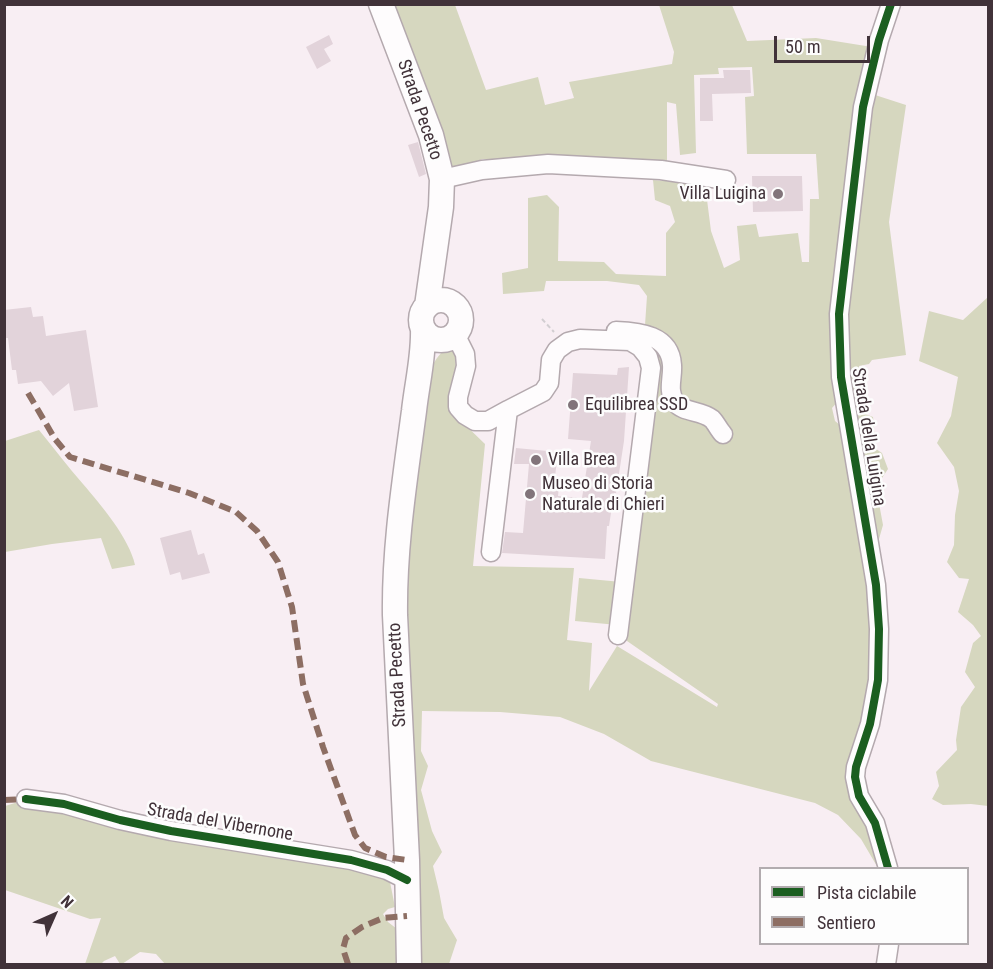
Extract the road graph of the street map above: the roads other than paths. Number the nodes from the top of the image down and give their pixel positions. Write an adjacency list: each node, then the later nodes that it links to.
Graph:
1 (381, 4): 3 (main road, Strada Pecetto)
2 (891, 4): 12 (street, Strada della Luigina)
3 (442, 179): 4 (street); 5 (main road, Strada Pecetto)
4 (726, 180)
5 (440, 322): 7 (street); 13 (main road, Strada Pecetto)
6 (592, 339): 7 (street); 8 (street); 10 (street)
7 (508, 410): 9 (street)
8 (723, 434)
9 (491, 552)
10 (618, 635)
11 (26, 799): 13 (street, Strada del Vibernone)
12 (888, 867)
13 (407, 880): 15 (main road, Strada Pecetto)
14 (889, 945): 16 (street)
15 (409, 964)
16 (886, 964)

